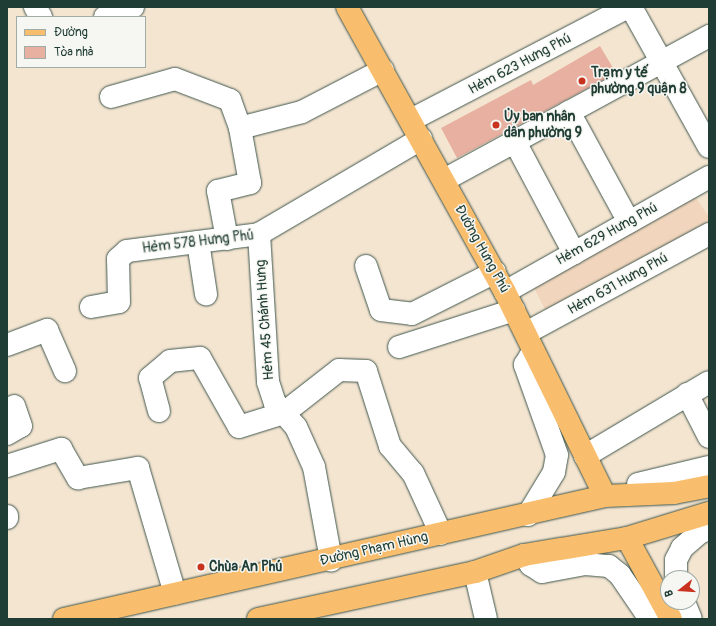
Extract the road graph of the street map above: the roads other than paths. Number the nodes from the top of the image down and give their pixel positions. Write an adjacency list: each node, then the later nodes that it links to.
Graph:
1 (35, 7): 6 (street)
2 (133, 7): 7 (street)
3 (628, 7): 14 (street, Hẻm 623 Hưng Phú)
4 (631, 7): 9 (street)
5 (351, 8): 10 (main road, Đường Hưng Phú)
6 (40, 16)
7 (108, 16)
8 (709, 36): 9 (street)
9 (662, 62): 12 (street); 16 (street)
10 (383, 70): 13 (street); 14 (main road, Đường Hưng Phú)
11 (111, 98): 13 (street)
12 (570, 112): 15 (street); 19 (street)
13 (240, 128): 22 (street)
14 (416, 129): 18 (main road, Đường Hưng Phú); 20 (street, Hẻm 578 Hưng Phú)
15 (515, 142): 18 (street); 24 (street)
16 (709, 147)
17 (709, 177): 19 (street, Hẻm 629 Hưng Phú)
18 (444, 180): 26 (main road, Đường Hưng Phú)
19 (629, 222): 24 (street, Hẻm 629 Hưng Phú)
20 (259, 234): 22 (street, Hẻm 578 Hưng Phú); 38 (street, Hẻm 45 Chánh Hưng)
21 (709, 234): 30 (street, Hẻm 631 Hưng Phú)
22 (227, 239): 23 (street, Hẻm 578 Hưng Phú)
23 (198, 242): 27 (street); 29 (street, Hẻm 578 Hưng Phú)
24 (574, 253): 28 (street, Hẻm 629 Hưng Phú)
25 (366, 266): 26 (street)
26 (494, 272): 28 (main road, Đường Hưng Phú)
27 (206, 294)
28 (510, 301): 30 (main road, Đường Hưng Phú); 32 (street, Hẻm 629 Hưng Phú)
29 (92, 307)
30 (529, 342): 41 (main road, Đường Hưng Phú); 47 (street)
31 (7, 345): 33 (street)
32 (399, 347)
33 (65, 371)
34 (709, 382): 35 (street)
35 (687, 394): 40 (street); 41 (street)
36 (14, 406): 39 (street)
37 (159, 411): 38 (street)
38 (284, 414): 49 (street); 52 (street, Hẻm 45 Chánh Hưng)
39 (7, 434)
40 (709, 437)
41 (585, 456): 46 (main road, Đường Hưng Phú)
42 (8, 460): 55 (street)
43 (709, 467): 44 (street)
44 (638, 484)
45 (709, 486): 46 (main road, Đường Phạm Hùng)
46 (605, 496): 47 (main road, Đường Phạm Hùng)
47 (528, 515): 49 (main road, Đường Phạm Hùng)
48 (703, 520): 50 (main road); 53 (street)
49 (441, 534): 52 (main road, Đường Phạm Hùng)
50 (627, 538): 51 (main road); 60 (main road)
51 (524, 555): 54 (main road); 59 (street)
52 (331, 560): 55 (main road, Đường Phạm Hùng)
53 (676, 569)
54 (475, 572): 57 (main road); 58 (street)
55 (176, 594): 56 (main road, Đường Phạm Hùng)
56 (64, 619)
57 (258, 619)
58 (486, 619)
59 (650, 619)
60 (671, 619)

